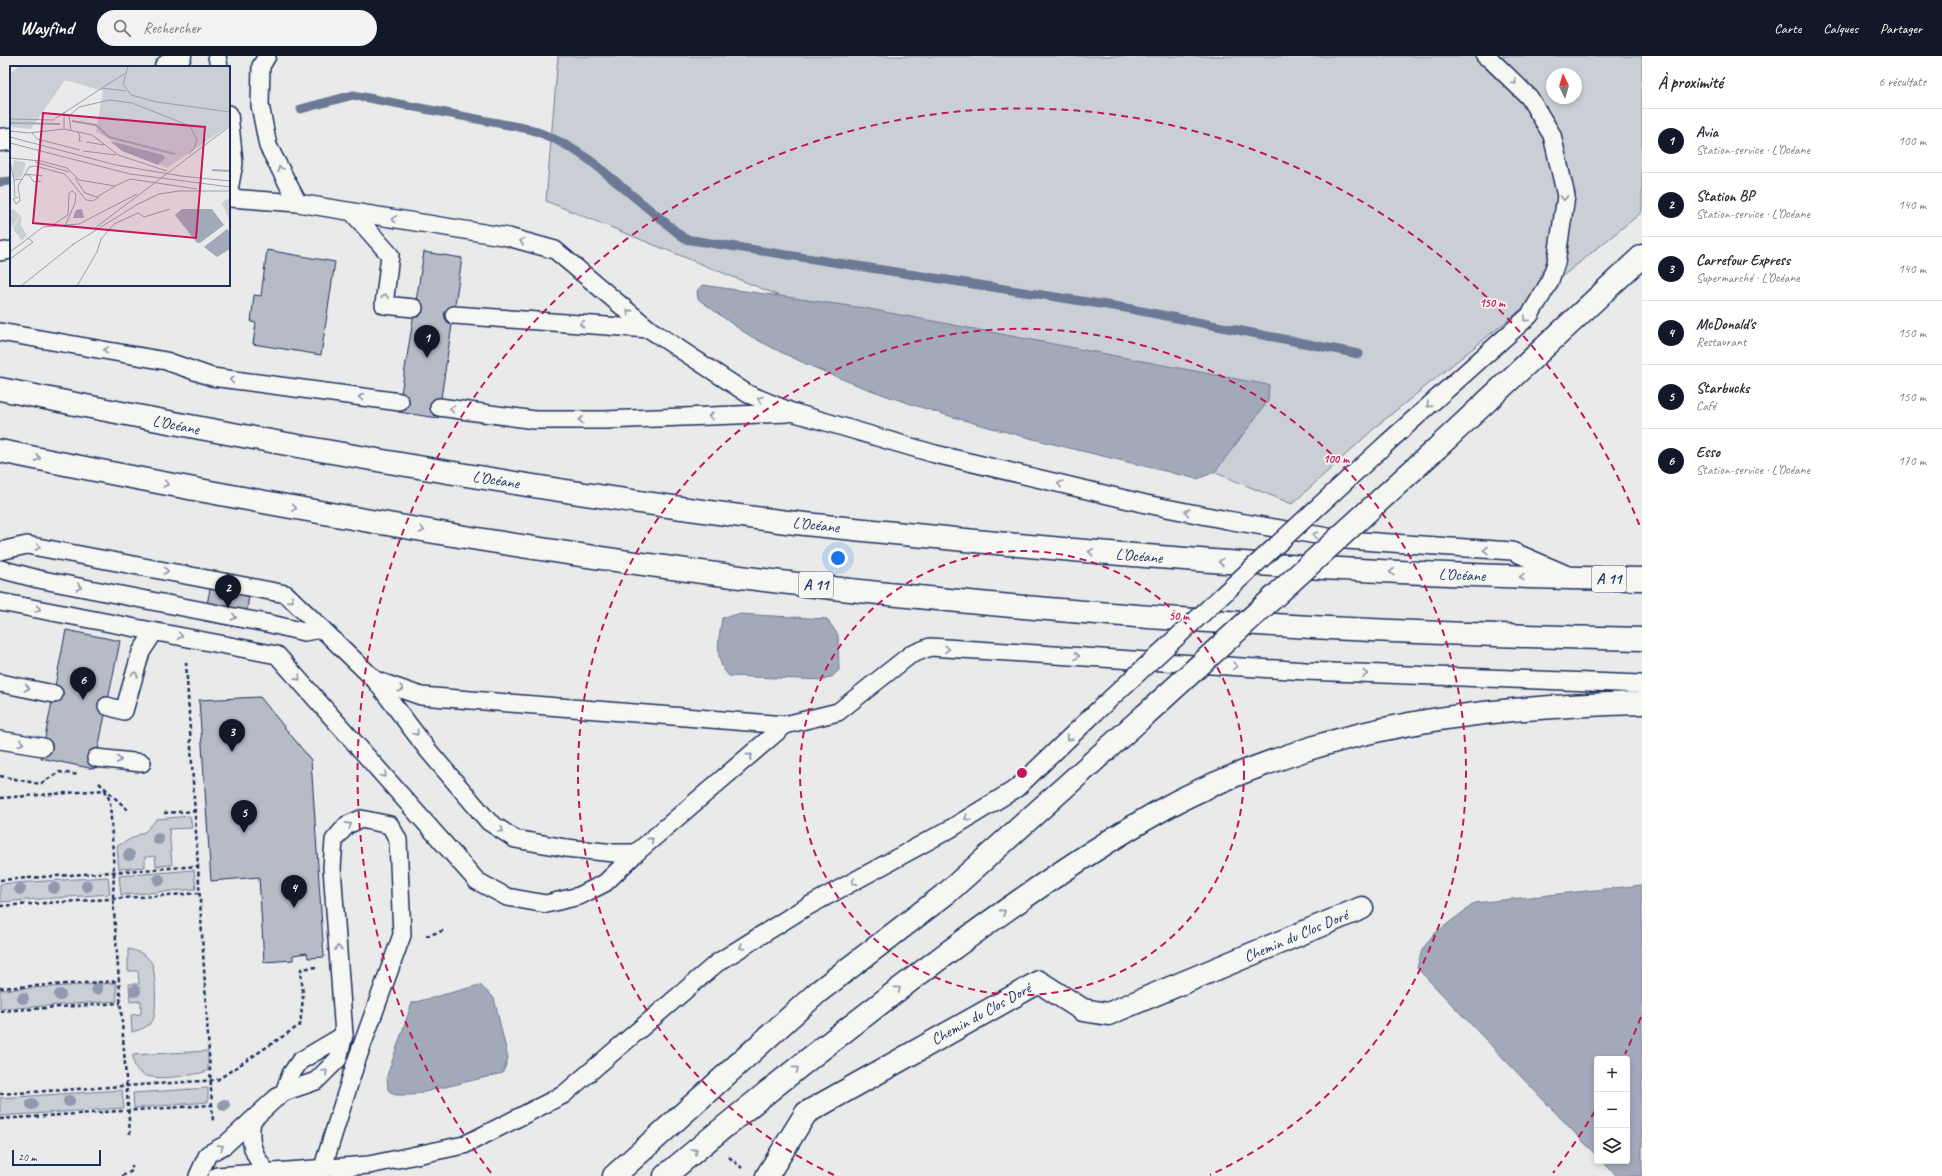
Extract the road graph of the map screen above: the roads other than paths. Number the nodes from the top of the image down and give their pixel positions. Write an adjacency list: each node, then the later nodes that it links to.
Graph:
1 (180, 56): 5 (main road)
2 (217, 56): 6 (lane)
3 (267, 56): 12 (lane, one-way to 3)
4 (1485, 56): 50 (lane, one-way to 50, bridge)
5 (167, 66)
6 (219, 66)
7 (230, 124): 10 (lane)
8 (10, 139): 9 (main road)
9 (0, 140)
10 (230, 185)
11 (230, 198): 12 (lane)
12 (298, 203): 13 (lane)
13 (352, 212): 17 (lane, one-way to 13); 19 (lane, one-way to 13)
14 (10, 250): 15 (lane)
15 (0, 252)
16 (1642, 256): 54 (main road, bridge)
17 (414, 308)
18 (454, 315): 19 (lane, one-way to 18)
19 (649, 329): 24 (lane, one-way to 19)
20 (0, 332): 22 (lane, one-way to 20)
21 (0, 390): 28 (main road, L’Océane / A 11, one-way to 21)
22 (400, 402)
23 (439, 407): 24 (lane, one-way to 23)
24 (792, 412): 28 (lane, one-way to 24)
25 (0, 451): 33 (main road, A 11, one-way to 33)
26 (0, 551): 31 (lane, one-way to 31)
27 (0, 569): 31 (lane, one-way to 31)
28 (1575, 579): 29 (main road, L’Océane / A 11)
29 (1642, 579)
30 (0, 602): 32 (lane, one-way to 32)
31 (322, 629): 34 (lane)
32 (154, 632): 39 (lane, one-way to 32); 45 (lane, one-way to 45)
33 (1642, 639)
34 (375, 680): 40 (lane, one-way to 40); 45 (lane, one-way to 45)
35 (0, 682): 37 (lane, one-way to 37)
36 (1642, 684): 40 (lane, one-way to 36)
37 (54, 694)
38 (1642, 703): 55 (main road, one-way to 38)
39 (107, 706)
40 (785, 726): 45 (lane, one-way to 40)
41 (0, 740): 42 (lane, one-way to 42)
42 (43, 747)
43 (96, 758): 44 (lane, one-way to 44)
44 (142, 763)
45 (636, 853)
46 (1362, 908): 56 (main road, Chemin du Clos Doré)
47 (344, 1035): 48 (lane); 48 (lane, one-way to 47); 50 (lane, one-way to 50)
48 (284, 1092): 49 (lane)
49 (252, 1121): 51 (lane); 52 (lane, one-way to 49)
50 (322, 1170): 51 (lane)
51 (267, 1173): 53 (lane)
52 (198, 1176)
53 (217, 1176)
54 (614, 1176)
55 (665, 1176)
56 (767, 1176)

